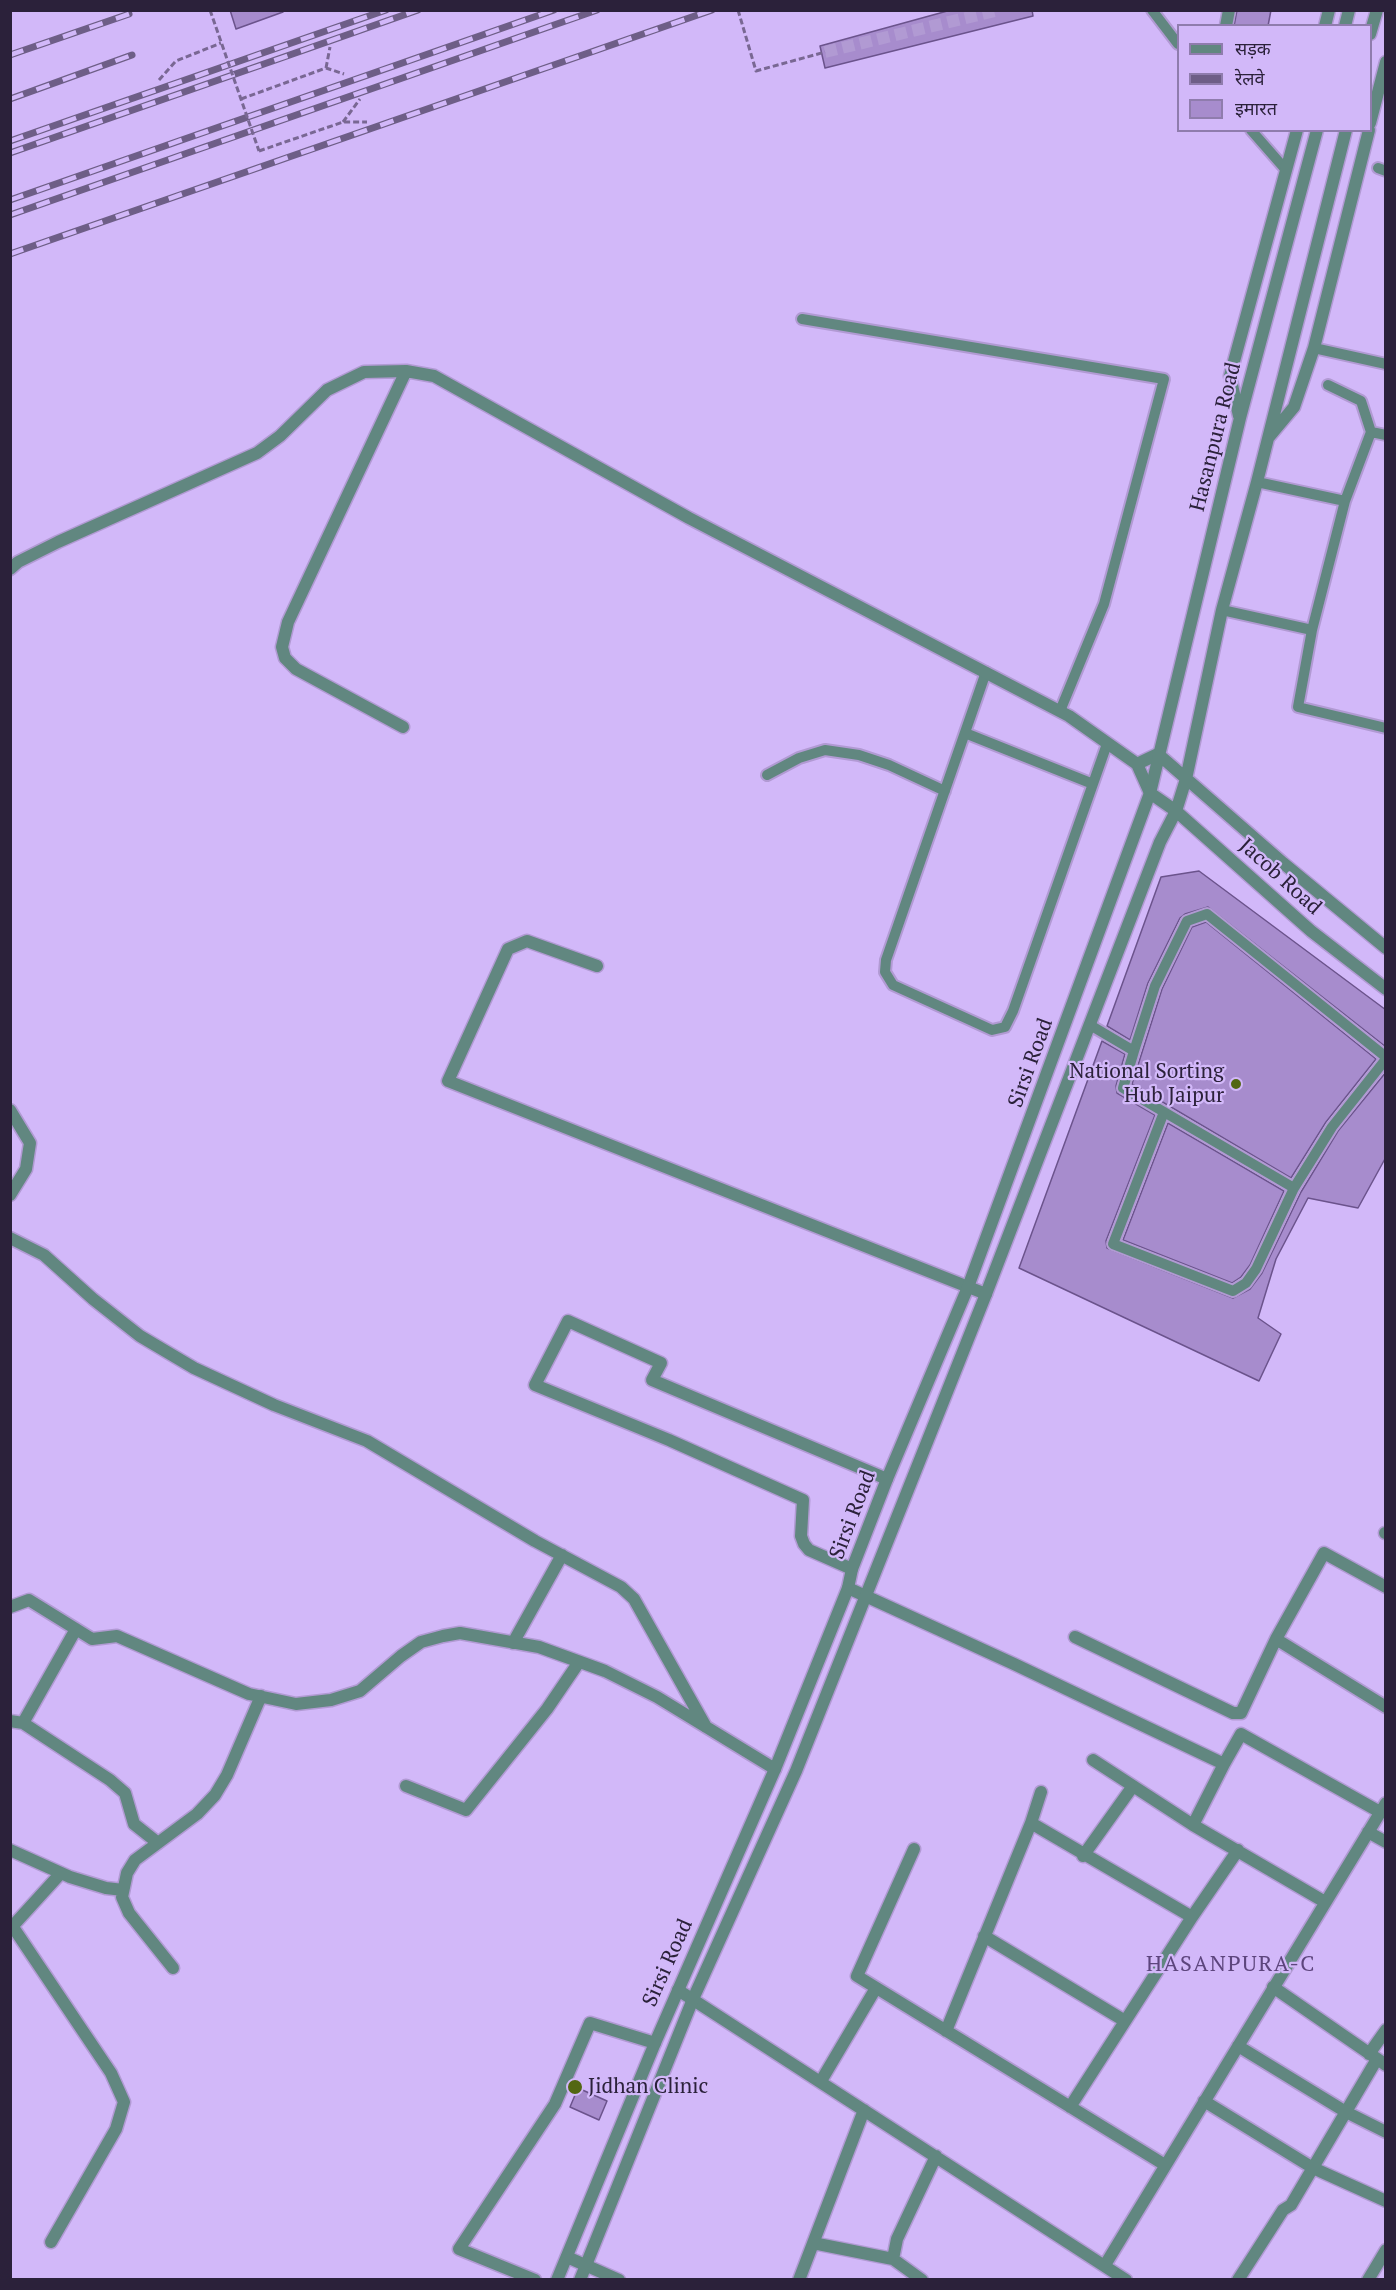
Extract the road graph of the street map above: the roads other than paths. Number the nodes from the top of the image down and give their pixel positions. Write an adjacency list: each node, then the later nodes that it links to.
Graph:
1 (1152, 10): 4 (lane)
2 (1377, 10): 3 (street)
3 (1372, 30)
4 (1177, 41)
5 (1386, 62): 6 (street)
6 (1372, 119)
7 (1253, 132): 12 (lane)
8 (1296, 132): 12 (street)
9 (1316, 132): 18 (street, Hasanpura Road)
10 (1345, 132): 21 (street, Sirsi Road)
11 (1368, 132): 14 (street)
12 (1286, 170): 18 (street)
13 (802, 319): 28 (lane)
14 (1314, 348): 15 (lane); 21 (street)
15 (1386, 364)
16 (406, 371): 24 (street); 27 (street); 29 (street)
17 (1328, 385): 19 (lane)
18 (1240, 418): 33 (street, Hasanpura Road)
19 (1371, 432): 20 (lane); 23 (lane)
20 (1386, 435)
21 (1266, 441): 22 (street, Sirsi Road)
22 (1257, 482): 23 (lane); 25 (street, Sirsi Road)
23 (1345, 501): 26 (lane)
24 (13, 564)
25 (1222, 610): 26 (lane); 36 (street, Sirsi Road)
26 (1312, 630): 30 (lane)
27 (986, 672): 28 (street); 31 (lane)
28 (1060, 711): 32 (street)
29 (404, 727)
30 (1386, 728)
31 (965, 733): 37 (lane); 38 (lane)
32 (1107, 744): 34 (street); 37 (lane)
33 (1158, 754): 34 (street); 36 (street, Jacob Road); 39 (street, Sirsi Road)
34 (1137, 764): 39 (street)
35 (766, 775): 38 (lane)
36 (1186, 779): 40 (street, Sirsi Road); 41 (street, Jacob Road)
37 (1093, 784): 38 (lane)
38 (945, 791)
39 (1150, 792): 40 (street, Jacob Road); 52 (street, Sirsi Road)
40 (1176, 810): 43 (street, Jacob Road); 44 (street, Sirsi Road)
41 (1386, 948)
42 (597, 966): 52 (street)
43 (1386, 989)
44 (1090, 1025): 45 (lane); 53 (street, Sirsi Road)
45 (1134, 1051): 46 (lane); 48 (lane)
46 (1386, 1058): 49 (lane)
47 (10, 1110): 50 (street)
48 (1164, 1112): 49 (lane); 49 (lane)
49 (1294, 1188)
50 (10, 1195)
51 (10, 1238): 55 (street)
52 (968, 1287): 53 (street); 54 (street, Sirsi Road)
53 (986, 1294): 59 (street, Sirsi Road)
54 (887, 1479): 56 (street, Sirsi Road); 56 (street)
55 (562, 1555): 64 (street); 70 (street)
56 (852, 1569): 58 (street, Sirsi Road)
57 (1386, 1587): 63 (street)
58 (848, 1588): 59 (street); 74 (street, Sirsi Road)
59 (865, 1596): 73 (street); 98 (street, Sirsi Road)
60 (10, 1607): 61 (street)
61 (76, 1629): 66 (street); 69 (street)
62 (1076, 1637): 68 (street)
63 (1276, 1639): 67 (street); 68 (street)
64 (513, 1643): 65 (street); 66 (street)
65 (579, 1662): 70 (street); 75 (street)
66 (261, 1696): 83 (street)
67 (1386, 1707)
68 (1241, 1713): 71 (street)
69 (17, 1722): 83 (street)
70 (706, 1727): 74 (street)
71 (1241, 1734): 73 (street); 78 (street)
72 (1093, 1760): 76 (street)
73 (1224, 1764): 80 (street)
74 (775, 1769): 97 (street, Sirsi Road)
75 (406, 1786)
76 (1133, 1786): 80 (street); 87 (street)
77 (1041, 1792): 79 (street)
78 (1383, 1808): 81 (street)
79 (1031, 1823): 87 (street); 93 (street)
80 (1193, 1825): 86 (street)
81 (1368, 1832): 82 (street); 90 (street)
82 (1386, 1842)
83 (158, 1843): 89 (street)
84 (914, 1849): 96 (street)
85 (10, 1850): 88 (street)
86 (1238, 1850): 90 (street); 91 (street)
87 (1083, 1856): 91 (street)
88 (61, 1873): 89 (street); 92 (street)
89 (123, 1890): 94 (street)
90 (1325, 1902): 95 (street)
91 (1191, 1917): 99 (street)
92 (12, 1928): 115 (street)
93 (984, 1936): 99 (street); 101 (street)
94 (173, 1968)
95 (1273, 1987): 103 (street); 104 (street)
96 (876, 1988): 101 (street); 105 (street)
97 (678, 1990): 98 (street); 102 (street, Sirsi Road)
98 (693, 2000): 105 (street); 120 (street, Sirsi Road)
99 (1125, 2021): 107 (street)
100 (1386, 2030): 104 (street)
101 (946, 2031): 107 (street)
102 (655, 2043): 118 (street, Sirsi Road); 122 (street)
103 (1238, 2046): 106 (street); 109 (street)
104 (1377, 2059): 109 (street)
105 (821, 2081): 108 (street)
106 (1204, 2101): 112 (street); 113 (street)
107 (1070, 2107): 112 (street)
108 (864, 2110): 111 (street); 116 (street)
109 (1346, 2112): 110 (street); 113 (street)
110 (1386, 2132)
111 (936, 2156): 119 (street); 121 (street)
112 (1165, 2165): 121 (street)
113 (1313, 2168): 114 (street); 129 (street)
114 (1386, 2201)
115 (51, 2242)
116 (813, 2243): 119 (street); 126 (street)
117 (1386, 2250): 130 (street)
118 (567, 2257): 120 (street); 123 (street, Sirsi Road)
119 (893, 2259): 127 (street)
120 (586, 2265): 124 (street, Sirsi Road); 125 (street)
121 (1105, 2265): 128 (street)
122 (535, 2280)
123 (557, 2280)
124 (580, 2280)
125 (619, 2280)
126 (799, 2280)
127 (922, 2280)
128 (1126, 2280)
129 (1238, 2280)
130 (1368, 2280)

